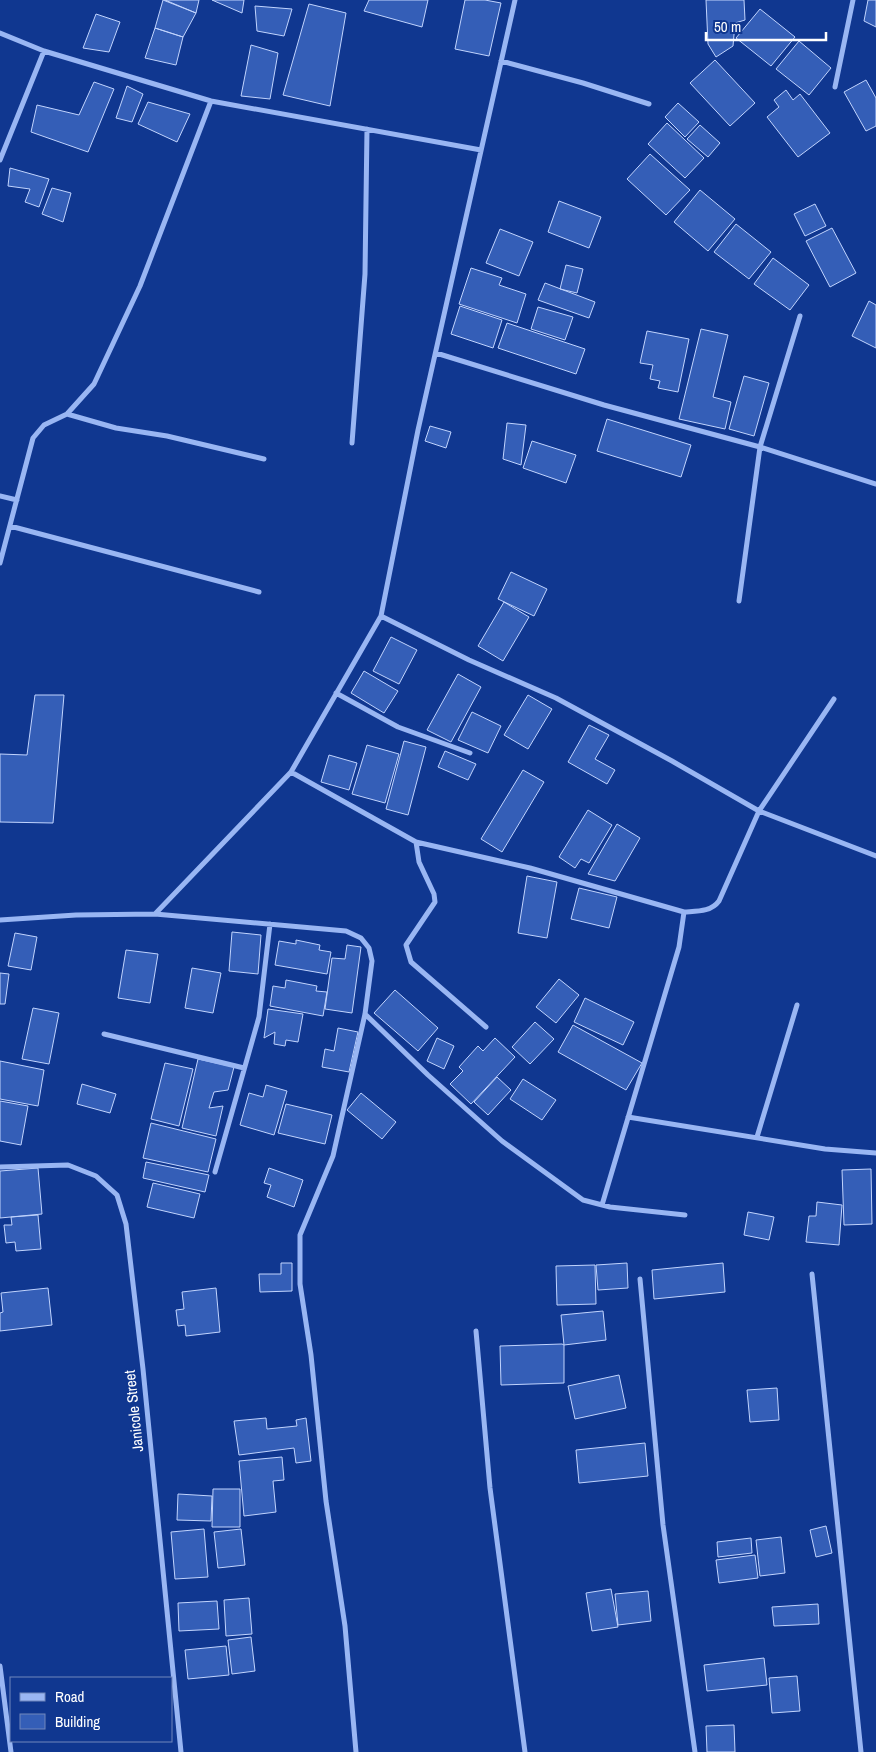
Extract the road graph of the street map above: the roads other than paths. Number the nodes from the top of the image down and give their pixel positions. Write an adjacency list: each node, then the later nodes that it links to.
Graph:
1 (515, 0): 5 (street)
2 (854, 0): 6 (street)
3 (0, 33): 4 (street)
4 (44, 51): 7 (street); 11 (street)
5 (501, 61): 8 (street); 10 (street)
6 (835, 87)
7 (210, 101): 9 (street); 14 (street)
8 (649, 104)
9 (367, 129): 10 (street); 15 (street)
10 (481, 150): 13 (street)
11 (0, 160)
12 (800, 316): 16 (street)
13 (436, 353): 16 (street); 25 (street)
14 (67, 414): 17 (street); 20 (street)
15 (352, 443)
16 (760, 447): 18 (street); 24 (street)
17 (264, 459)
18 (876, 484)
19 (0, 496): 20 (street)
20 (17, 500): 21 (street)
21 (10, 526): 22 (street); 23 (street)
22 (0, 563)
23 (258, 592)
24 (739, 601)
25 (381, 616): 26 (street); 30 (street)
26 (336, 693): 28 (street); 29 (street)
27 (834, 699): 30 (street)
28 (470, 753)
29 (291, 772): 31 (street); 34 (street)
30 (758, 811): 32 (street); 33 (street)
31 (416, 842): 33 (street); 39 (street)
32 (876, 856)
33 (684, 912): 42 (street)
34 (155, 914): 35 (street); 36 (street)
35 (0, 920)
36 (270, 924): 38 (street); 41 (street)
37 (797, 1005): 43 (street)
38 (365, 1014): 47 (street); 55 (street)
39 (486, 1027)
40 (104, 1034): 41 (street)
41 (244, 1068): 46 (street)
42 (628, 1117): 43 (street); 47 (street)
43 (757, 1137): 44 (street)
44 (876, 1153)
45 (0, 1166): 54 (street, Janicole Street)
46 (215, 1172)
47 (602, 1205): 48 (street)
48 (685, 1215)
49 (812, 1274): 58 (street)
50 (640, 1279): 57 (street)
51 (476, 1331): 56 (street)
52 (0, 1666): 53 (street)
53 (10, 1752)
54 (181, 1752)
55 (356, 1752)
56 (525, 1752)
57 (695, 1752)
58 (860, 1752)

